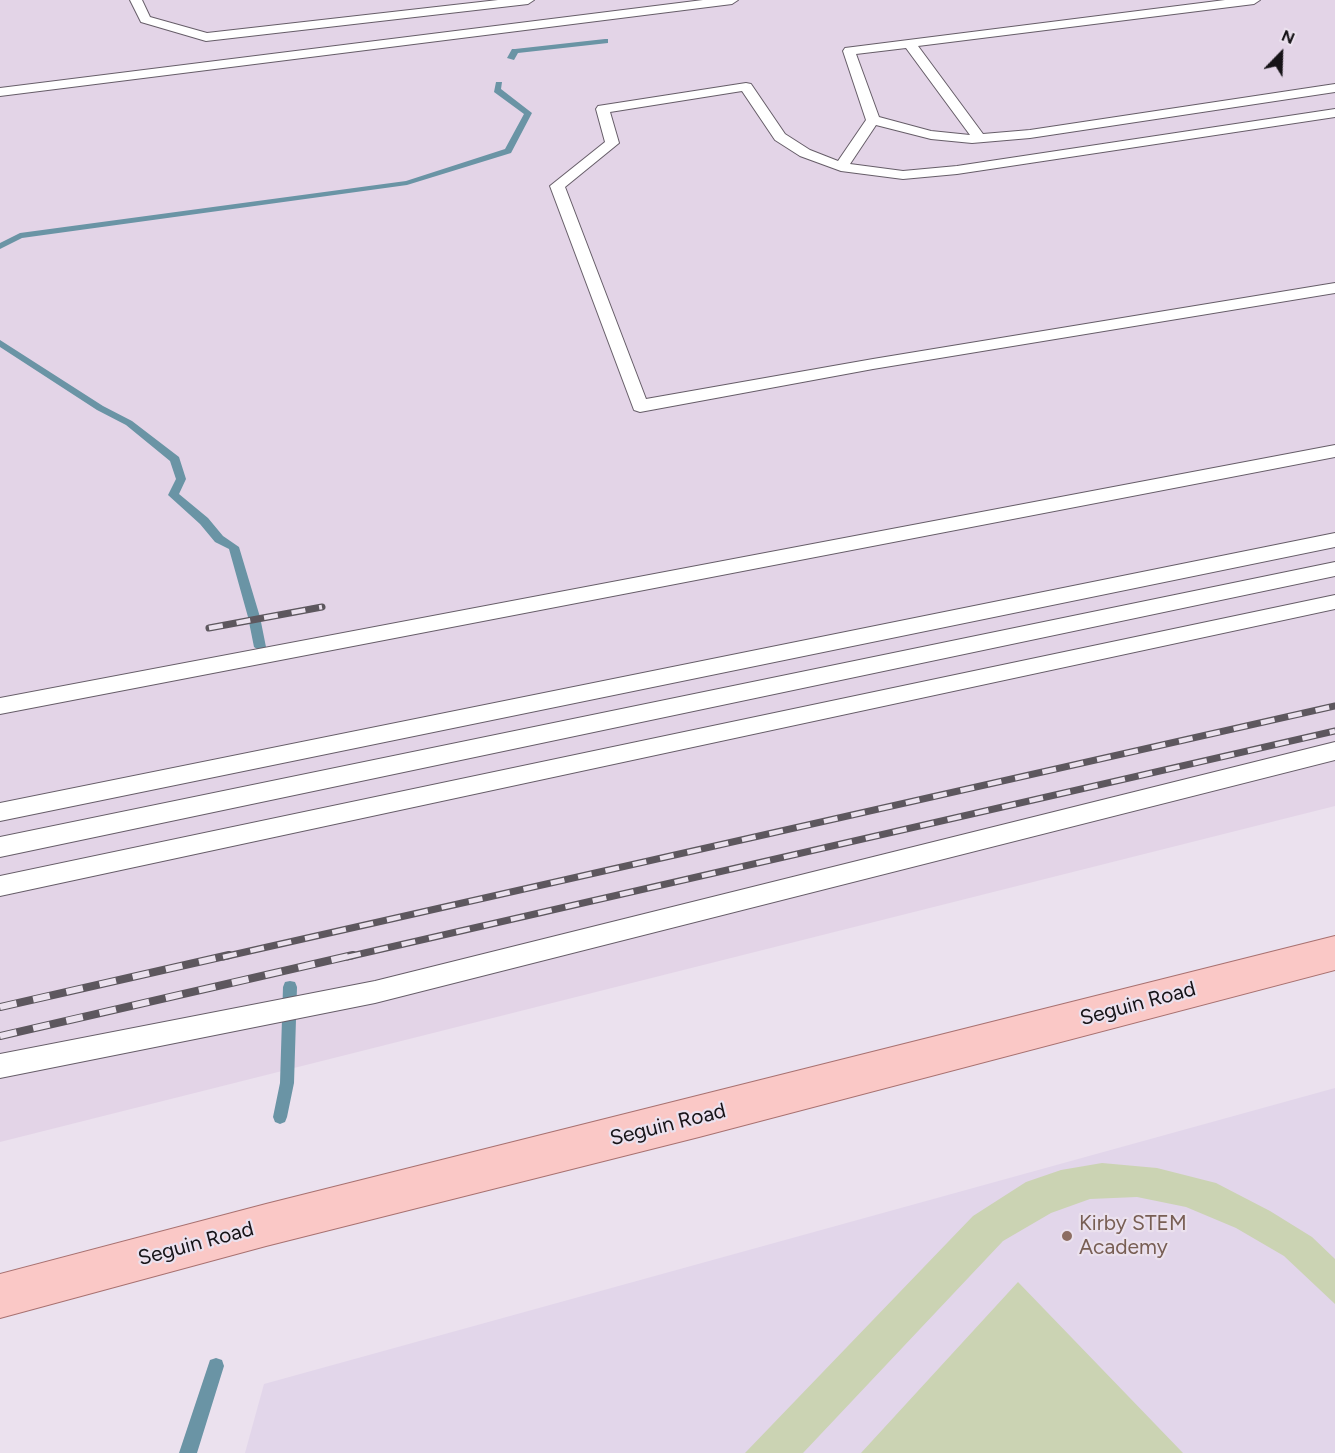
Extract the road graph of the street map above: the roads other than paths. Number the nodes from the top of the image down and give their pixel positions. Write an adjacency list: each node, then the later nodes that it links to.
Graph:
1 (136, 0): 2 (lane)
2 (528, 0)
3 (732, 0): 7 (lane)
4 (1254, 0): 5 (lane)
5 (909, 43): 9 (lane); 10 (lane)
6 (1335, 88): 10 (lane)
7 (0, 92)
8 (1335, 113): 11 (lane)
9 (873, 120): 10 (lane); 11 (lane)
10 (979, 138)
11 (841, 167): 12 (lane)
12 (1335, 288)
13 (1335, 451): 17 (lane)
14 (1335, 540): 19 (lane)
15 (1335, 569): 20 (lane)
16 (1335, 602): 21 (lane)
17 (0, 706)
18 (1335, 751): 23 (lane)
19 (0, 812)
20 (0, 847)
21 (0, 886)
22 (1335, 953): 24 (main road, Seguin Road)
23 (0, 1066)
24 (0, 1296)

